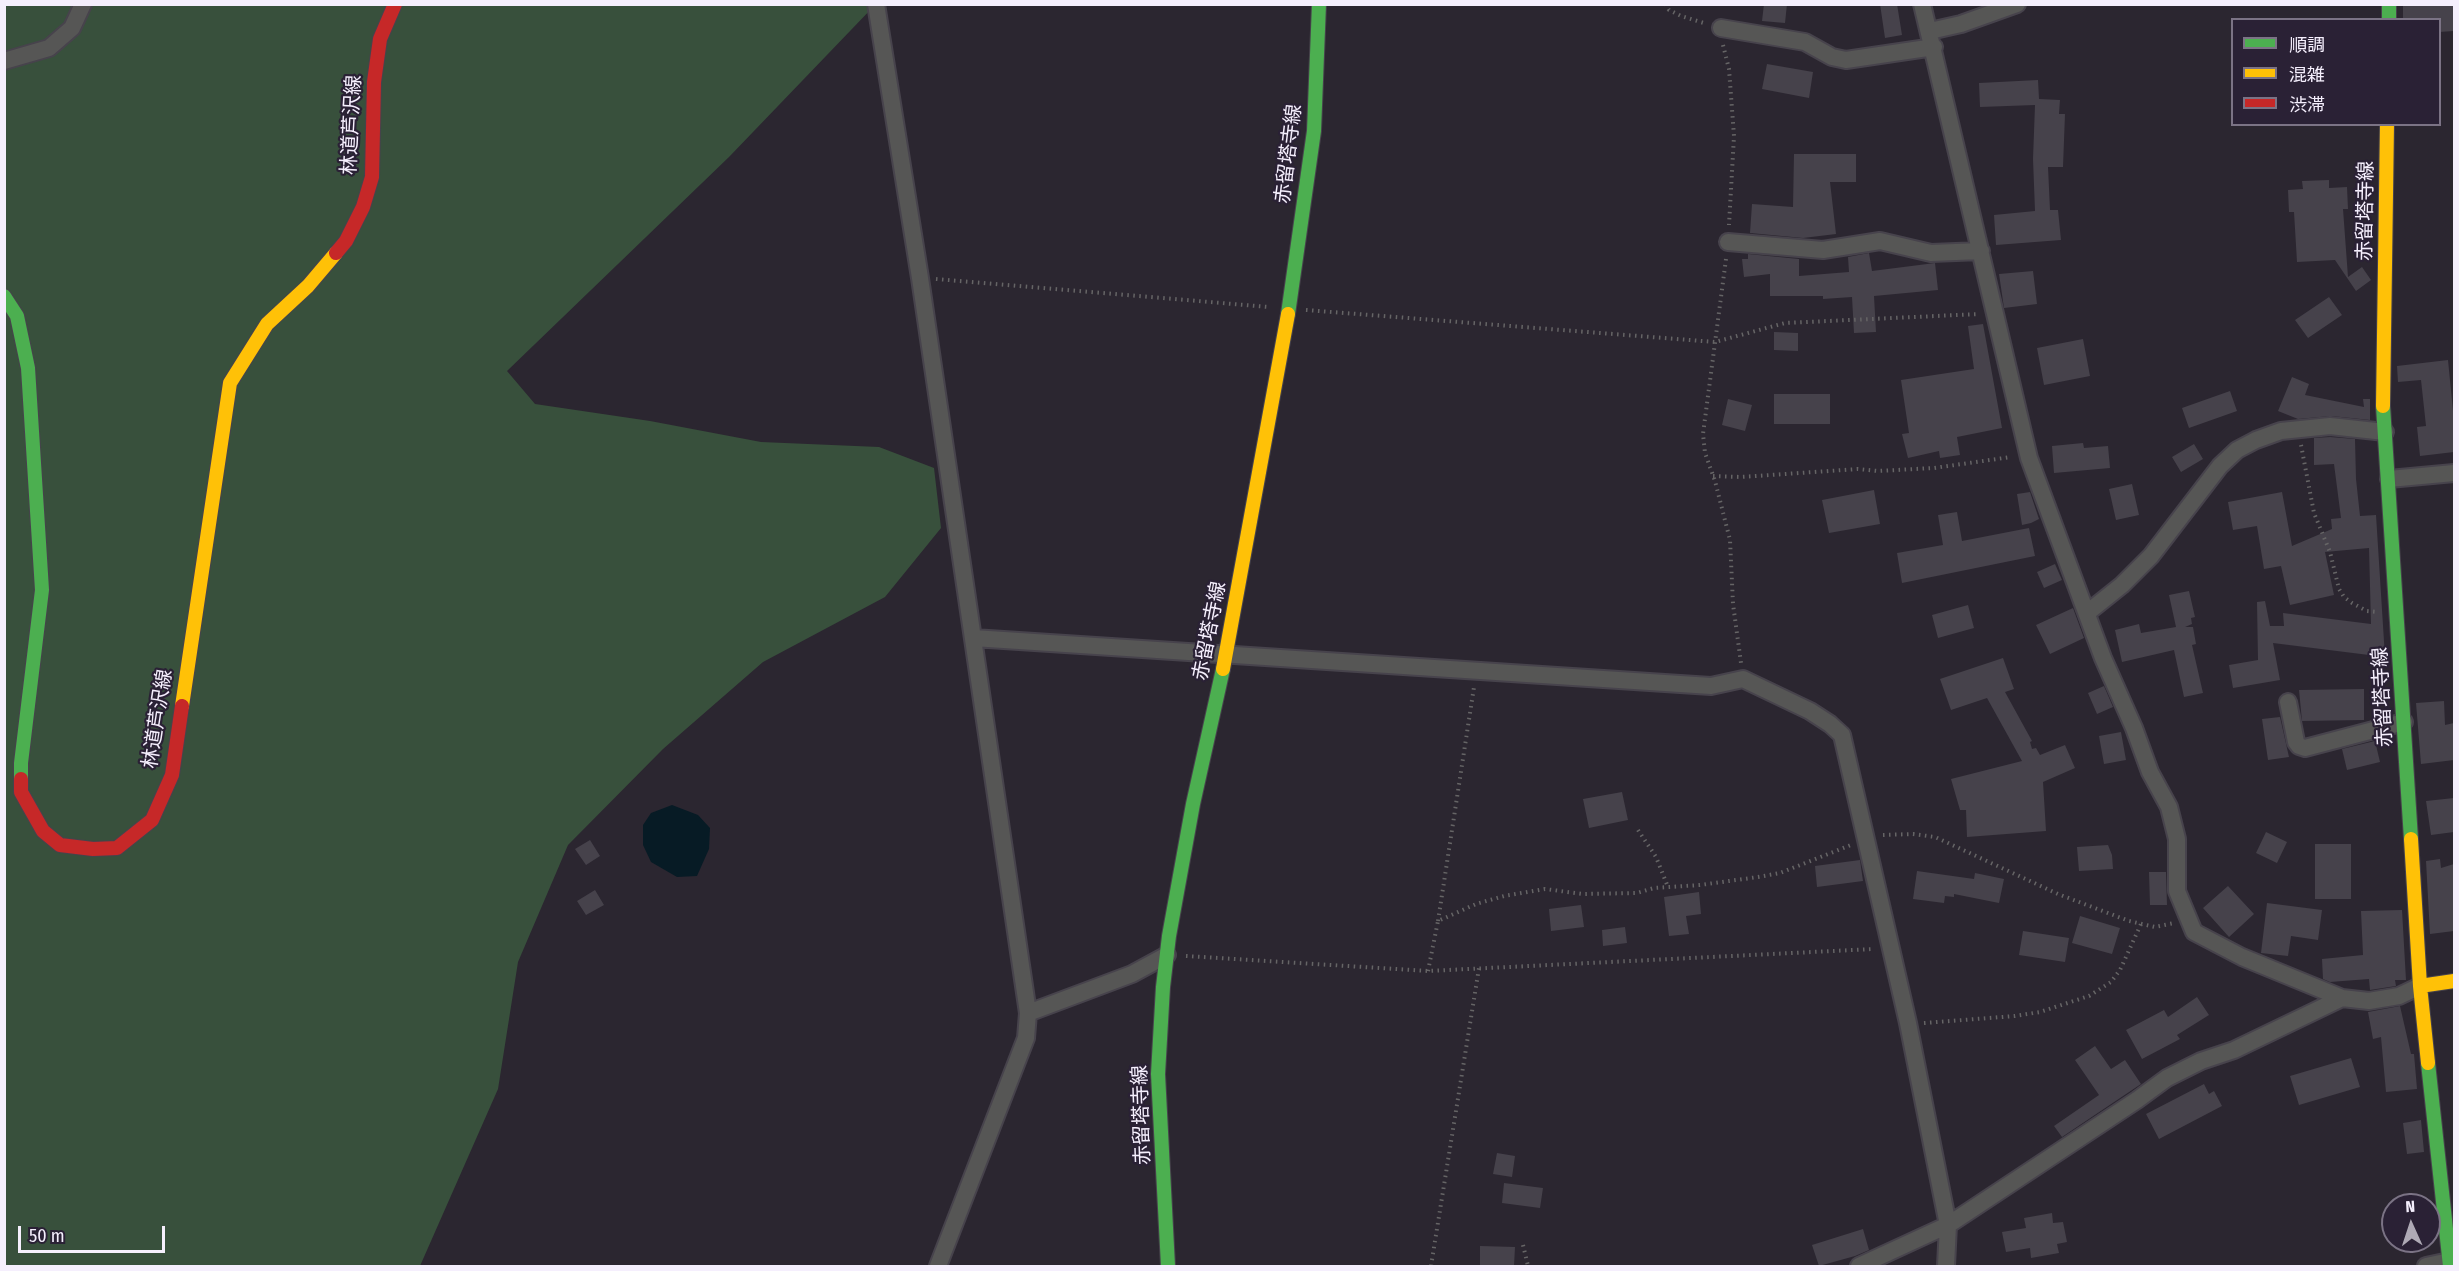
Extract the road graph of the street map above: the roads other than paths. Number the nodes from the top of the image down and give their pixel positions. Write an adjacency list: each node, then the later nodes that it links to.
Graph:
1 (83, 4): 9 (street)
2 (396, 4): 13 (main road, 林道芦沢線)
3 (876, 4): 18 (street)
4 (1319, 4): 19 (main road, 赤留塔寺線)
5 (1922, 4): 8 (street)
6 (2017, 4): 8 (street)
7 (1720, 28): 8 (street)
8 (1932, 39): 12 (street)
9 (4, 61)
10 (2387, 126): 14 (main road, 赤留塔寺線)
11 (1728, 242): 12 (street)
12 (1981, 251): 17 (street)
13 (4, 296)
14 (2385, 432): 16 (main road, 赤留塔寺線); 17 (street)
15 (2454, 473): 16 (street)
16 (2389, 479): 21 (main road, 赤留塔寺線)
17 (2087, 613): 25 (street)
18 (973, 638): 19 (street); 26 (street)
19 (1226, 655): 22 (main road, 赤留塔寺線); 27 (street)
20 (2288, 702): 21 (street)
21 (2404, 722): 24 (main road, 赤留塔寺線)
22 (1167, 955): 26 (street); 30 (main road, 赤留塔寺線)
23 (2454, 981): 24 (main road)
24 (2420, 986): 25 (street); 28 (main road, 赤留塔寺線)
25 (2342, 998): 27 (street)
26 (1028, 1013): 29 (street)
27 (1948, 1225): 31 (street); 32 (street)
28 (2451, 1262): 33 (street)
29 (938, 1266)
30 (1168, 1266)
31 (1859, 1266)
32 (1946, 1266)
33 (2426, 1266)

